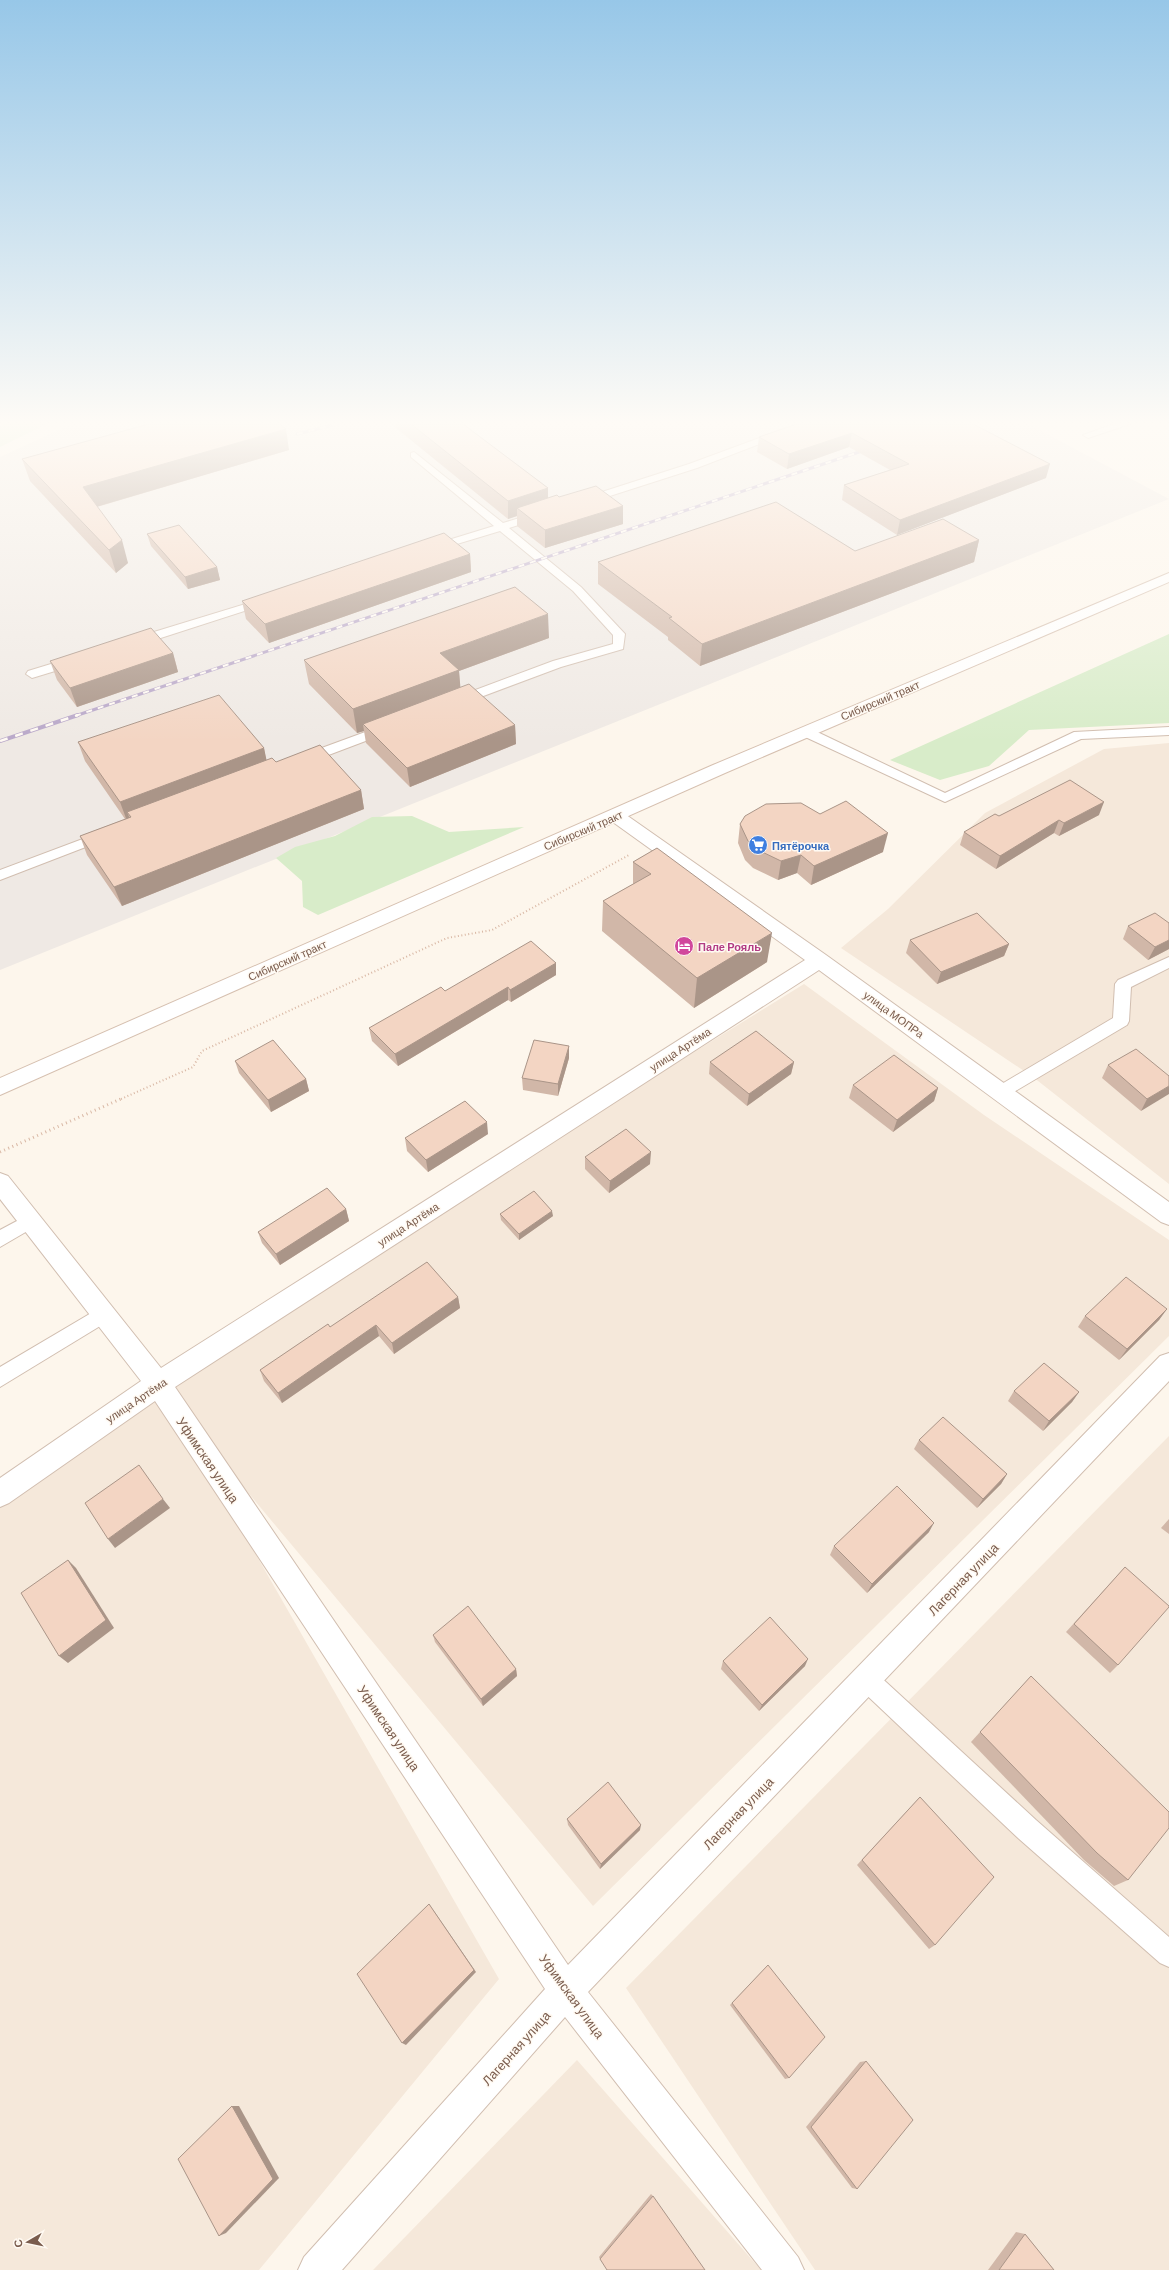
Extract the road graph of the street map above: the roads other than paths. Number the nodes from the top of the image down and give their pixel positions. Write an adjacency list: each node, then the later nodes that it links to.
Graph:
1 (492, 530): 3 (lane)
2 (506, 530): 9 (lane)
3 (426, 550)
4 (1169, 577): 12 (street, Сибирский тракт)
5 (274, 598): 6 (lane)
6 (123, 646)
7 (85, 658): 8 (lane)
8 (32, 674)
9 (448, 705)
10 (396, 724): 13 (lane)
11 (1169, 731): 12 (lane)
12 (806, 732): 14 (street, Сибирский тракт)
13 (294, 763)
14 (616, 816): 17 (street, улица МОПРа); 19 (street, Сибирский тракт)
15 (118, 830): 16 (lane)
16 (0, 875)
17 (819, 960): 20 (street, улица МОПРа); 28 (street, улица Артёма)
18 (1169, 962): 20 (lane)
19 (0, 1087)
20 (1001, 1092): 22 (street, улица МОПРа)
21 (0, 1182): 23 (street, Уфимская улица)
22 (1169, 1215)
23 (30, 1221): 24 (lane); 25 (street, Уфимская улица)
24 (0, 1239)
25 (103, 1314): 27 (lane); 28 (street, Уфимская улица)
26 (1169, 1364): 30 (street, Лагерная улица)
27 (0, 1378)
28 (158, 1384): 29 (street, улица Артёма); 32 (street, Уфимская улица)
29 (0, 1494)
30 (866, 1679): 31 (lane); 32 (street, Лагерная улица)
31 (1169, 1954)
32 (566, 1991): 33 (street, Лагерная улица); 34 (street, Уфимская улица)
33 (317, 2270)
34 (785, 2270)

